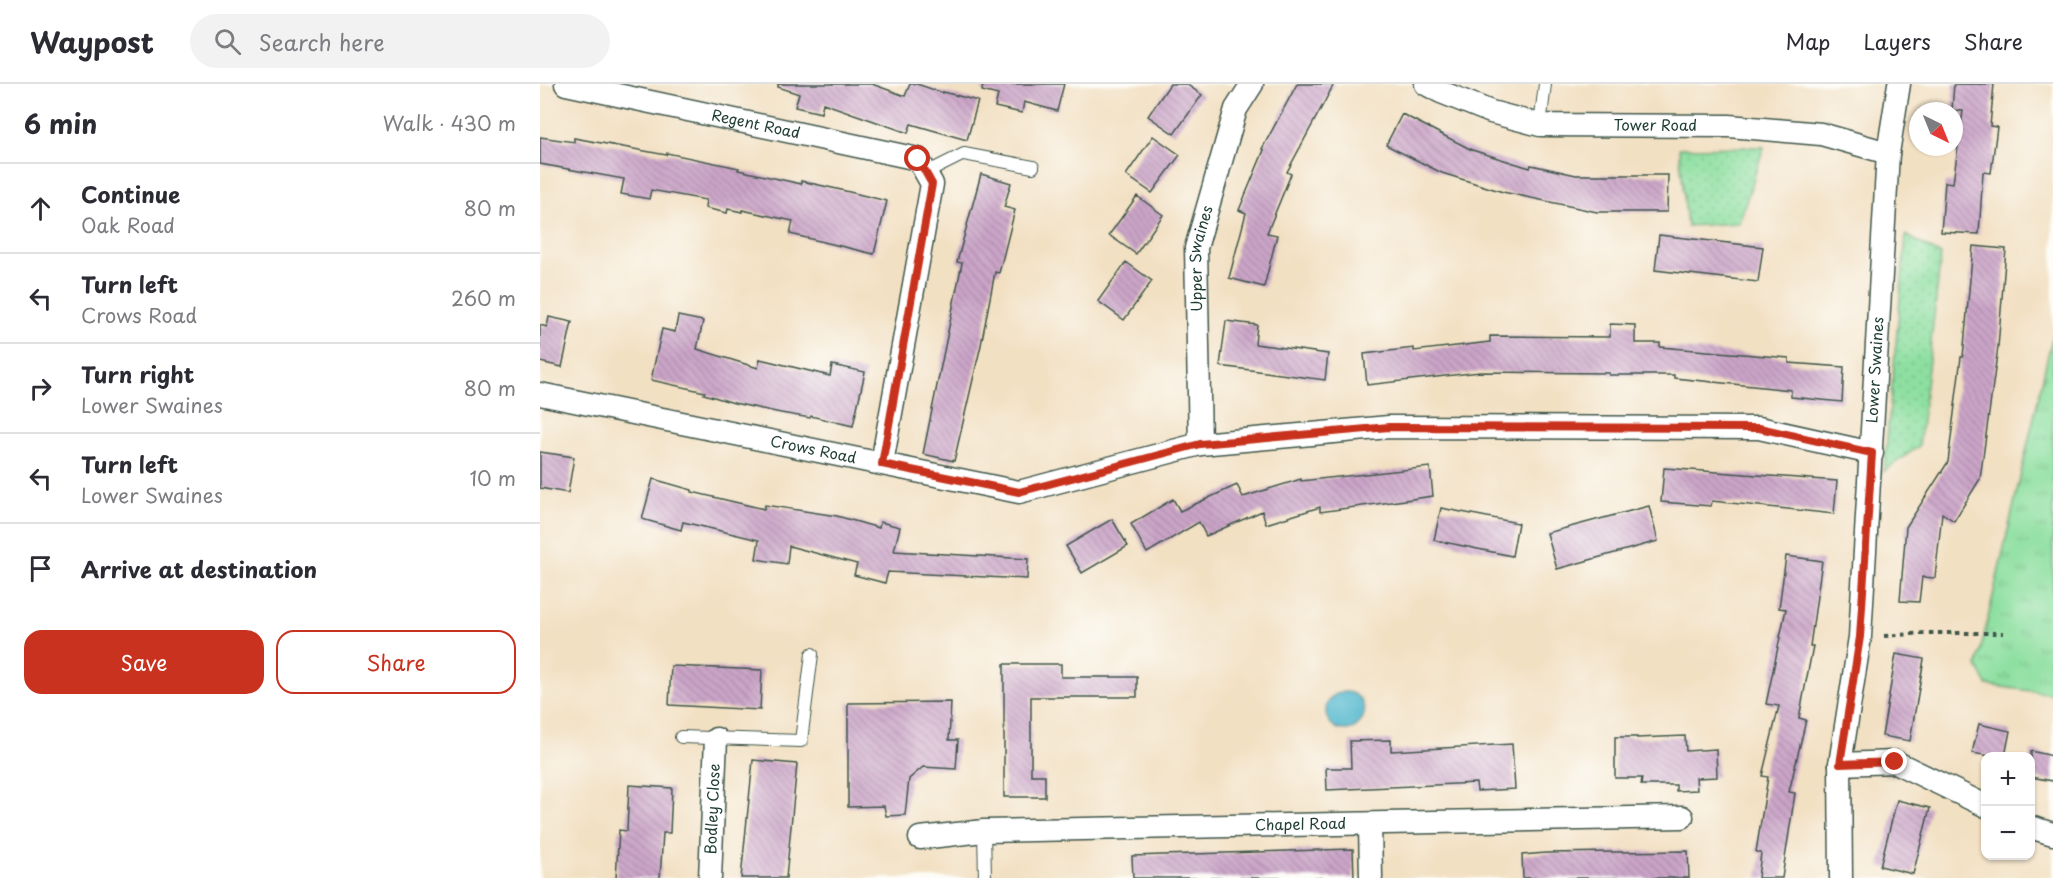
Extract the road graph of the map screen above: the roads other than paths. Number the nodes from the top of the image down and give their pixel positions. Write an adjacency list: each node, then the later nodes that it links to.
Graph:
1 (566, 84): 9 (street, Regent Road)
2 (1252, 84): 11 (street, Upper Swaines)
3 (1545, 84): 6 (lane)
4 (1899, 84): 7 (street, Lower Swaines)
5 (1438, 87): 6 (street, Tower Road)
6 (1540, 125): 7 (street, Tower Road)
7 (1888, 153): 12 (street, Lower Swaines)
8 (1033, 167): 9 (lane)
9 (929, 178): 13 (street)
10 (540, 394): 13 (street, Crows Road)
11 (1200, 444): 12 (street, Crows Road); 13 (street, Crows Road)
12 (1872, 453): 17 (street, Lower Swaines)
13 (882, 464)
14 (812, 654): 16 (lane)
15 (681, 737): 16 (lane)
16 (716, 739): 25 (street, Bodley Close)
17 (1840, 764): 18 (street); 28 (street, Lower Swaines)
18 (1981, 804)
19 (1682, 817): 20 (street, Chapel Road)
20 (1370, 824): 22 (street, Chapel Road); 27 (street)
21 (2035, 828): 23 (street)
22 (984, 831): 24 (street, Chapel Road); 26 (lane)
23 (2053, 834)
24 (920, 838)
25 (710, 878)
26 (985, 878)
27 (1371, 878)
28 (1841, 878)

